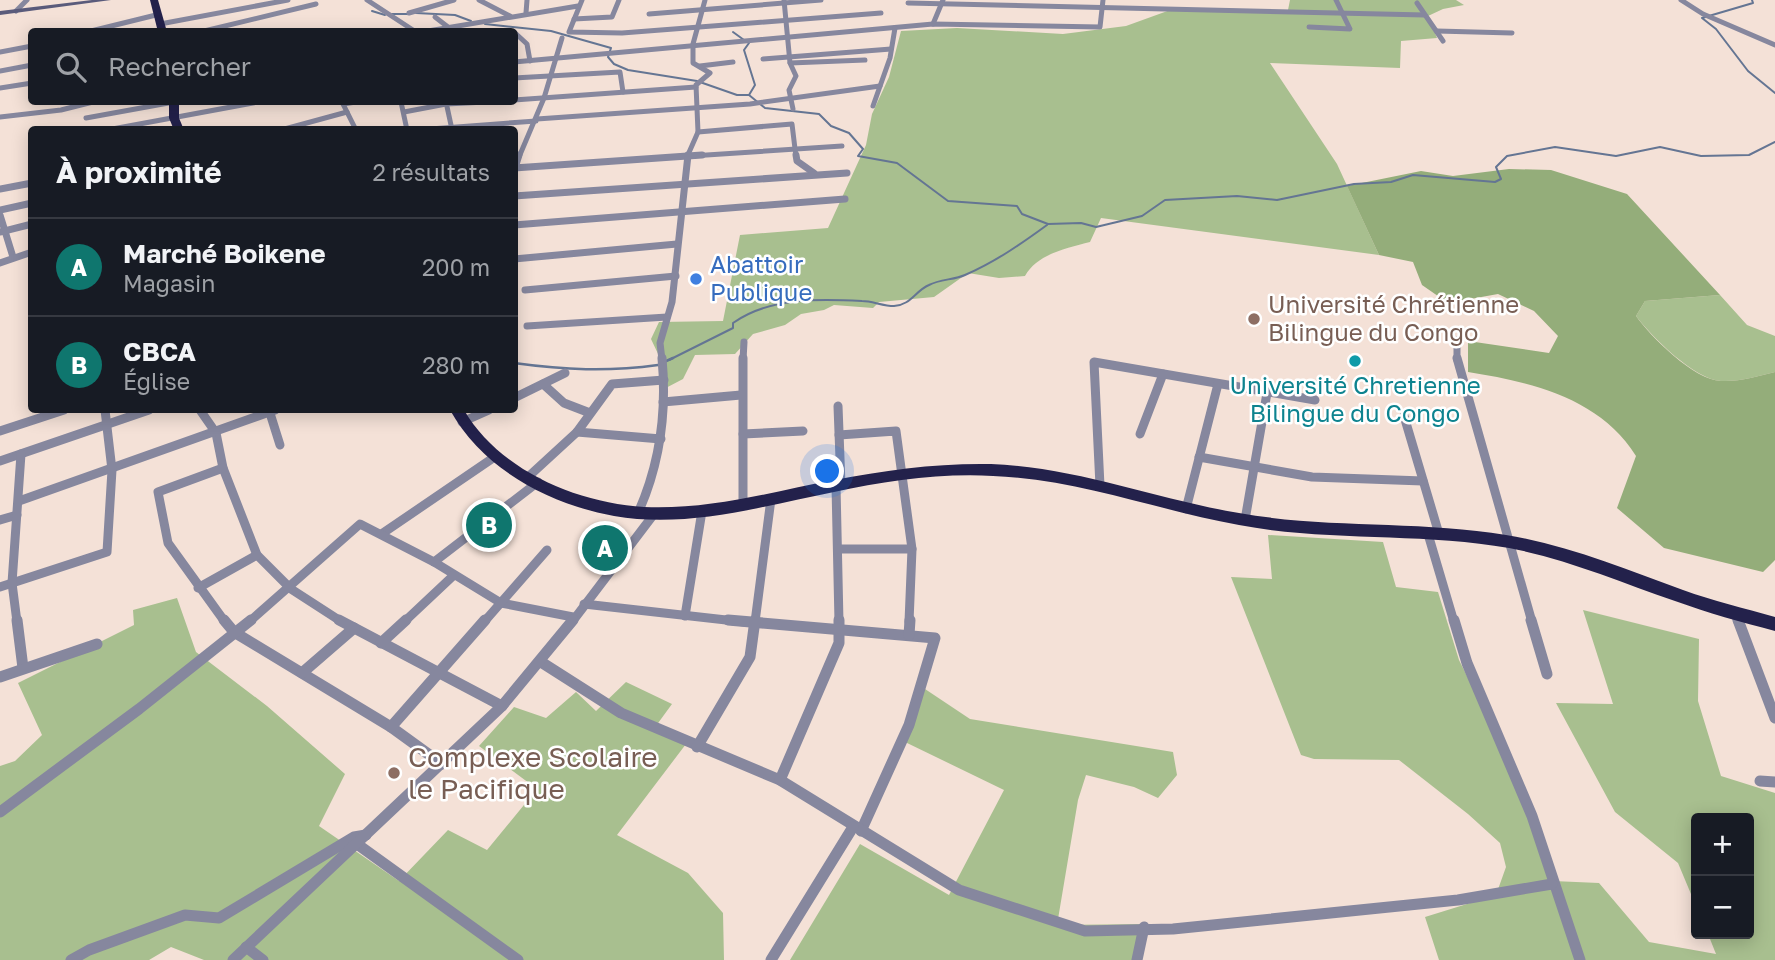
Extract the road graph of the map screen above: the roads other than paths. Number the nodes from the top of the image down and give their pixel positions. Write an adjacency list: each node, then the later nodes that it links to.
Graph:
1 (27, 0): 27 (street)
2 (108, 0): 27 (street)
3 (154, 0): 39 (highway)
4 (288, 0): 39 (street)
5 (382, 0): 16 (street)
6 (454, 0): 29 (street)
7 (479, 0): 35 (street)
8 (527, 0): 30 (street)
9 (619, 0): 38 (street)
10 (705, 0): 25 (street)
11 (821, 0): 17 (street)
12 (1103, 0): 24 (street)
13 (1183, 0): 26 (street)
14 (1336, 0): 33 (street)
15 (1681, 0): 57 (street)
16 (369, 1): 47 (street)
17 (784, 1): 25 (street); 37 (street)
18 (943, 2): 20 (street); 21 (street); 40 (street)
19 (580, 3): 30 (street); 38 (street)
20 (908, 3)
21 (1023, 3): 24 (street); 42 (street)
22 (1417, 3): 34 (street)
23 (316, 4): 46 (street)
24 (1101, 8): 26 (street); 42 (street)
25 (702, 9): 31 (street); 41 (street)
26 (1183, 9): 33 (street)
27 (16, 10): 28 (street)
28 (0, 13)
29 (409, 13)
30 (526, 13): 35 (street)
31 (649, 13)
32 (881, 13): 37 (street)
33 (1345, 13): 34 (street); 44 (street)
34 (1425, 15): 50 (street)
35 (510, 16): 43 (street)
36 (435, 17): 43 (street)
37 (786, 18): 41 (street); 53 (street)
38 (574, 19): 41 (street)
39 (160, 23): 45 (street)
40 (933, 24): 42 (street); 49 (street)
41 (698, 25): 56 (street)
42 (1019, 25)
43 (447, 27): 48 (street)
44 (1309, 27)
45 (119, 28)
46 (217, 28)
47 (409, 28)
48 (442, 28)
49 (895, 28): 53 (street); 59 (street)
50 (1437, 31): 51 (street); 55 (street)
51 (1512, 33)
52 (518, 36): 65 (street)
53 (788, 36): 56 (street); 61 (street)
54 (562, 38): 62 (street)
55 (1443, 41)
56 (693, 44): 62 (street); 70 (street)
57 (1775, 45)
58 (28, 47): 60 (street)
59 (891, 49): 61 (street); 76 (street)
60 (0, 52)
61 (789, 56): 63 (street); 68 (street)
62 (553, 59): 65 (street); 72 (street)
63 (763, 59)
64 (866, 60): 68 (street)
65 (530, 61): 67 (street)
66 (733, 61): 70 (street)
67 (518, 62)
68 (790, 64): 80 (street)
69 (28, 66): 71 (street)
70 (698, 66): 74 (street)
71 (0, 71)
72 (549, 76): 73 (street); 78 (street); 79 (street)
73 (518, 78)
74 (697, 83): 78 (street); 91 (street)
75 (28, 84): 77 (street)
76 (880, 86): 80 (street); 90 (street)
77 (0, 88)
78 (623, 92): 79 (street)
79 (545, 97): 81 (street); 98 (street)
80 (791, 98): 91 (street); 92 (street)
81 (518, 100)
82 (81, 105): 95 (street)
83 (158, 105): 96 (street)
84 (174, 105): 97 (highway)
85 (242, 105): 97 (street)
86 (343, 105): 93 (street)
87 (402, 105): 94 (street)
88 (437, 105): 94 (street)
89 (447, 105): 99 (street)
90 (873, 106)
91 (697, 108): 98 (street); 106 (street)
92 (793, 109)
93 (347, 112): 102 (street); 103 (street)
94 (404, 112): 104 (street)
95 (0, 117)
96 (86, 118)
97 (174, 118): 100 (street); 101 (highway)
98 (536, 120): 99 (street); 107 (street)
99 (452, 125): 105 (street)
100 (129, 126)
101 (177, 126)
102 (296, 126)
103 (353, 126)
104 (407, 126)
105 (445, 126)
106 (698, 132): 109 (street); 110 (street)
107 (518, 146)
108 (842, 146): 109 (street)
109 (795, 149): 110 (street); 112 (street)
110 (687, 157): 111 (street); 115 (street)
111 (518, 169)
112 (814, 173): 113 (street); 115 (street)
113 (847, 173)
114 (28, 184): 116 (street)
115 (685, 184): 117 (street); 121 (street)
116 (0, 189)
117 (518, 196)
118 (845, 199): 121 (street)
119 (28, 204): 120 (street)
120 (0, 212): 124 (street)
121 (683, 214): 123 (street); 125 (street)
122 (28, 225): 124 (street)
123 (518, 225)
124 (3, 231): 127 (street)
125 (677, 244): 128 (street); 130 (street)
126 (28, 253): 127 (street)
127 (13, 257): 129 (street)
128 (518, 259)
129 (0, 263)
130 (676, 276): 131 (street); 132 (street)
131 (525, 290)
132 (667, 317): 133 (street); 138 (street)
133 (527, 326)
134 (1457, 340): 189 (street)
135 (744, 342): 142 (street)
136 (565, 373): 139 (street)
137 (1163, 374): 140 (street); 162 (street); 177 (street)
138 (664, 380): 145 (street); 153 (street)
139 (543, 384): 143 (street); 153 (street)
140 (1218, 384): 141 (street); 168 (street)
141 (1267, 393): 144 (street); 171 (street)
142 (741, 395): 145 (street); 161 (street)
143 (518, 396)
144 (1314, 400)
145 (663, 402): 164 (street)
146 (838, 406): 163 (street)
147 (54, 413): 157 (street)
148 (106, 413): 156 (street)
149 (141, 413): 156 (street)
150 (202, 413): 160 (street)
151 (264, 413): 160 (street)
152 (272, 413): 165 (street)
153 (590, 413): 159 (street)
154 (460, 416): 167 (highway)
155 (1404, 416): 175 (street)
156 (109, 425): 166 (street); 172 (street)
157 (0, 430)
158 (803, 431): 161 (street)
159 (577, 432): 164 (street); 174 (street)
160 (216, 433): 170 (street); 172 (street)
161 (743, 434): 180 (street)
162 (1140, 434)
163 (839, 435): 173 (street); 176 (street)
164 (661, 439): 183 (street)
165 (280, 445)
166 (21, 454): 169 (street); 179 (street)
167 (496, 456): 174 (highway); 187 (street)
168 (1199, 457): 171 (street); 181 (street)
169 (0, 461)
170 (223, 468): 193 (street); 198 (street)
171 (1254, 468): 175 (street); 186 (street)
172 (111, 470): 179 (street); 196 (street)
173 (903, 474): 176 (highway); 177 (highway); 191 (street)
174 (533, 480): 183 (highway); 194 (street)
175 (1423, 481): 188 (street)
176 (838, 485): 178 (highway); 190 (street)
177 (1100, 486): 181 (highway)
178 (771, 499): 180 (highway); 205 (street)
179 (19, 501): 184 (street)
180 (743, 504): 182 (highway)
181 (1186, 509): 186 (highway)
182 (702, 512): 183 (highway); 203 (street)
183 (646, 513): 201 (street)
184 (17, 515): 185 (street); 196 (street)
185 (0, 520)
186 (1245, 520): 188 (highway)
187 (383, 533): 194 (street); 199 (street)
188 (1434, 534): 189 (highway); 231 (street)
189 (1509, 542): 202 (highway); 217 (street)
190 (838, 549): 191 (street); 209 (street)
191 (912, 549): 210 (street)
192 (547, 550): 200 (street)
193 (257, 555): 198 (street); 199 (street)
194 (434, 562): 195 (street)
195 (454, 575): 200 (street); 211 (street)
196 (12, 583): 197 (street); 214 (street)
197 (0, 587)
198 (198, 588): 208 (street)
199 (291, 589): 207 (street); 208 (street)
200 (500, 603): 204 (street); 215 (street)
201 (584, 604): 203 (street); 204 (street)
202 (1736, 615): 206 (highway); 220 (street)
203 (685, 616): 205 (street)
204 (573, 617): 213 (street)
205 (757, 624): 209 (street); 222 (street)
206 (1775, 624)
207 (354, 628): 211 (street); 216 (street)
208 (234, 632): 216 (street); 227 (street)
209 (839, 632): 210 (street); 224 (street)
210 (909, 635): 228 (street)
211 (381, 643): 215 (street)
212 (97, 645): 214 (street)
213 (541, 662): 219 (street); 222 (street)
214 (23, 668): 218 (street)
215 (439, 670): 219 (street); 221 (street)
216 (302, 673): 221 (street)
217 (1547, 674)
218 (0, 677)
219 (502, 706): 223 (street)
220 (1775, 718)
221 (391, 727): 223 (street)
222 (697, 747): 224 (street)
223 (442, 764): 229 (street)
224 (780, 780): 228 (street)
225 (1760, 781): 226 (street)
226 (1775, 782)
227 (0, 812)
228 (857, 829): 232 (street); 239 (street)
229 (368, 835): 230 (street); 235 (street)
230 (357, 844): 233 (street); 234 (street)
231 (1552, 884): 232 (street); 241 (street)
232 (1144, 928): 240 (street)
233 (246, 947): 236 (street); 237 (street)
234 (500, 955): 238 (street)
235 (71, 960)
236 (233, 960)
237 (263, 960)
238 (518, 960)
239 (771, 960)
240 (1137, 960)
241 (1580, 960)

